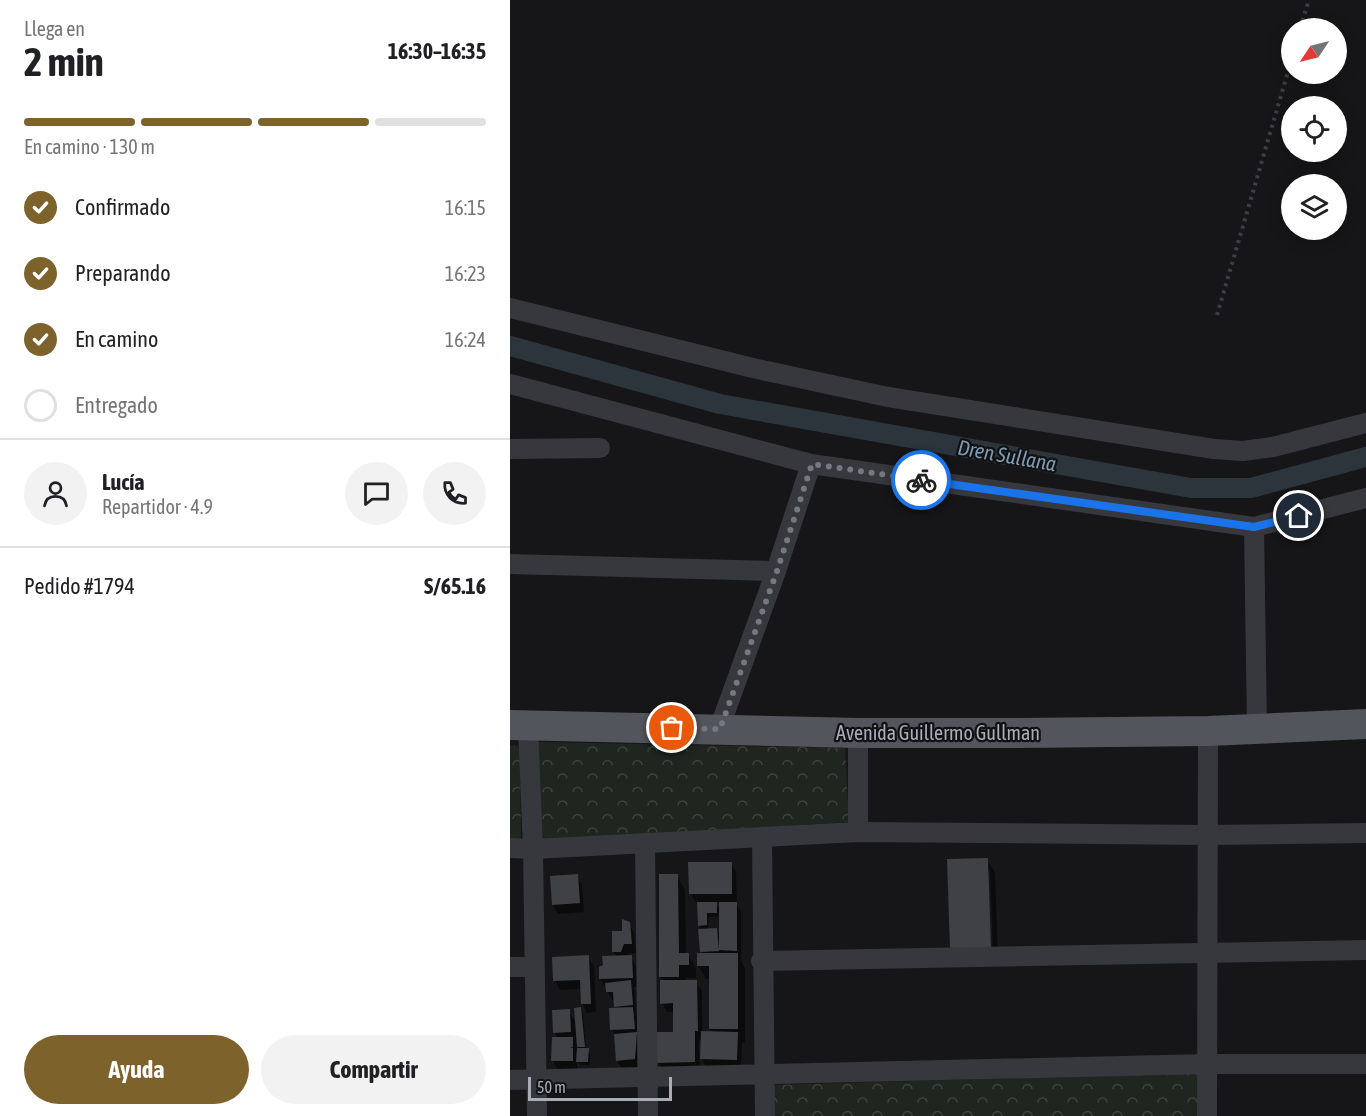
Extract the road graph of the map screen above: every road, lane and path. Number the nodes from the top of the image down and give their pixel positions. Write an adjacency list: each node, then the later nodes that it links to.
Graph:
1 (1309, 0): 2 (path)
2 (1303, 18)
3 (1284, 84): 5 (path)
4 (510, 308): 7 (street)
5 (1217, 315)
6 (510, 384): 10 (street)
7 (1366, 423)
8 (600, 448): 9 (street)
9 (510, 449)
10 (812, 464): 12 (street); 14 (street)
11 (1366, 498): 12 (street)
12 (1254, 527): 17 (street)
13 (510, 564): 14 (street)
14 (777, 571): 18 (street)
15 (1366, 724): 17 (main road, Avenida Guillermo Gullman)
16 (519, 725): 18 (main road, Avenida Guillermo Gullman); 27 (street)
17 (1257, 728): 19 (main road, Avenida Guillermo Gullman)
18 (720, 729): 20 (main road, Avenida Guillermo Gullman)
19 (1208, 731): 20 (main road, Avenida Guillermo Gullman); 23 (street)
20 (858, 733): 21 (street)
21 (858, 832): 23 (street); 24 (street)
22 (1366, 833): 23 (street)
23 (1208, 835): 29 (street)
24 (762, 837): 25 (street); 30 (street)
25 (645, 843): 27 (street); 36 (street)
26 (510, 848): 27 (street)
27 (533, 849): 32 (street)
28 (1366, 950): 29 (street)
29 (1208, 952): 30 (street); 33 (street)
30 (761, 961): 35 (street)
31 (510, 967): 32 (street)
32 (533, 967): 37 (street)
33 (1207, 1064): 34 (street); 35 (street); 42 (street)
34 (1366, 1064)
35 (764, 1073): 36 (street); 41 (street)
36 (648, 1076): 37 (street); 40 (street)
37 (536, 1079): 38 (street); 39 (street)
38 (510, 1080)
39 (537, 1116)
40 (648, 1116)
41 (765, 1116)
42 (1207, 1116)

